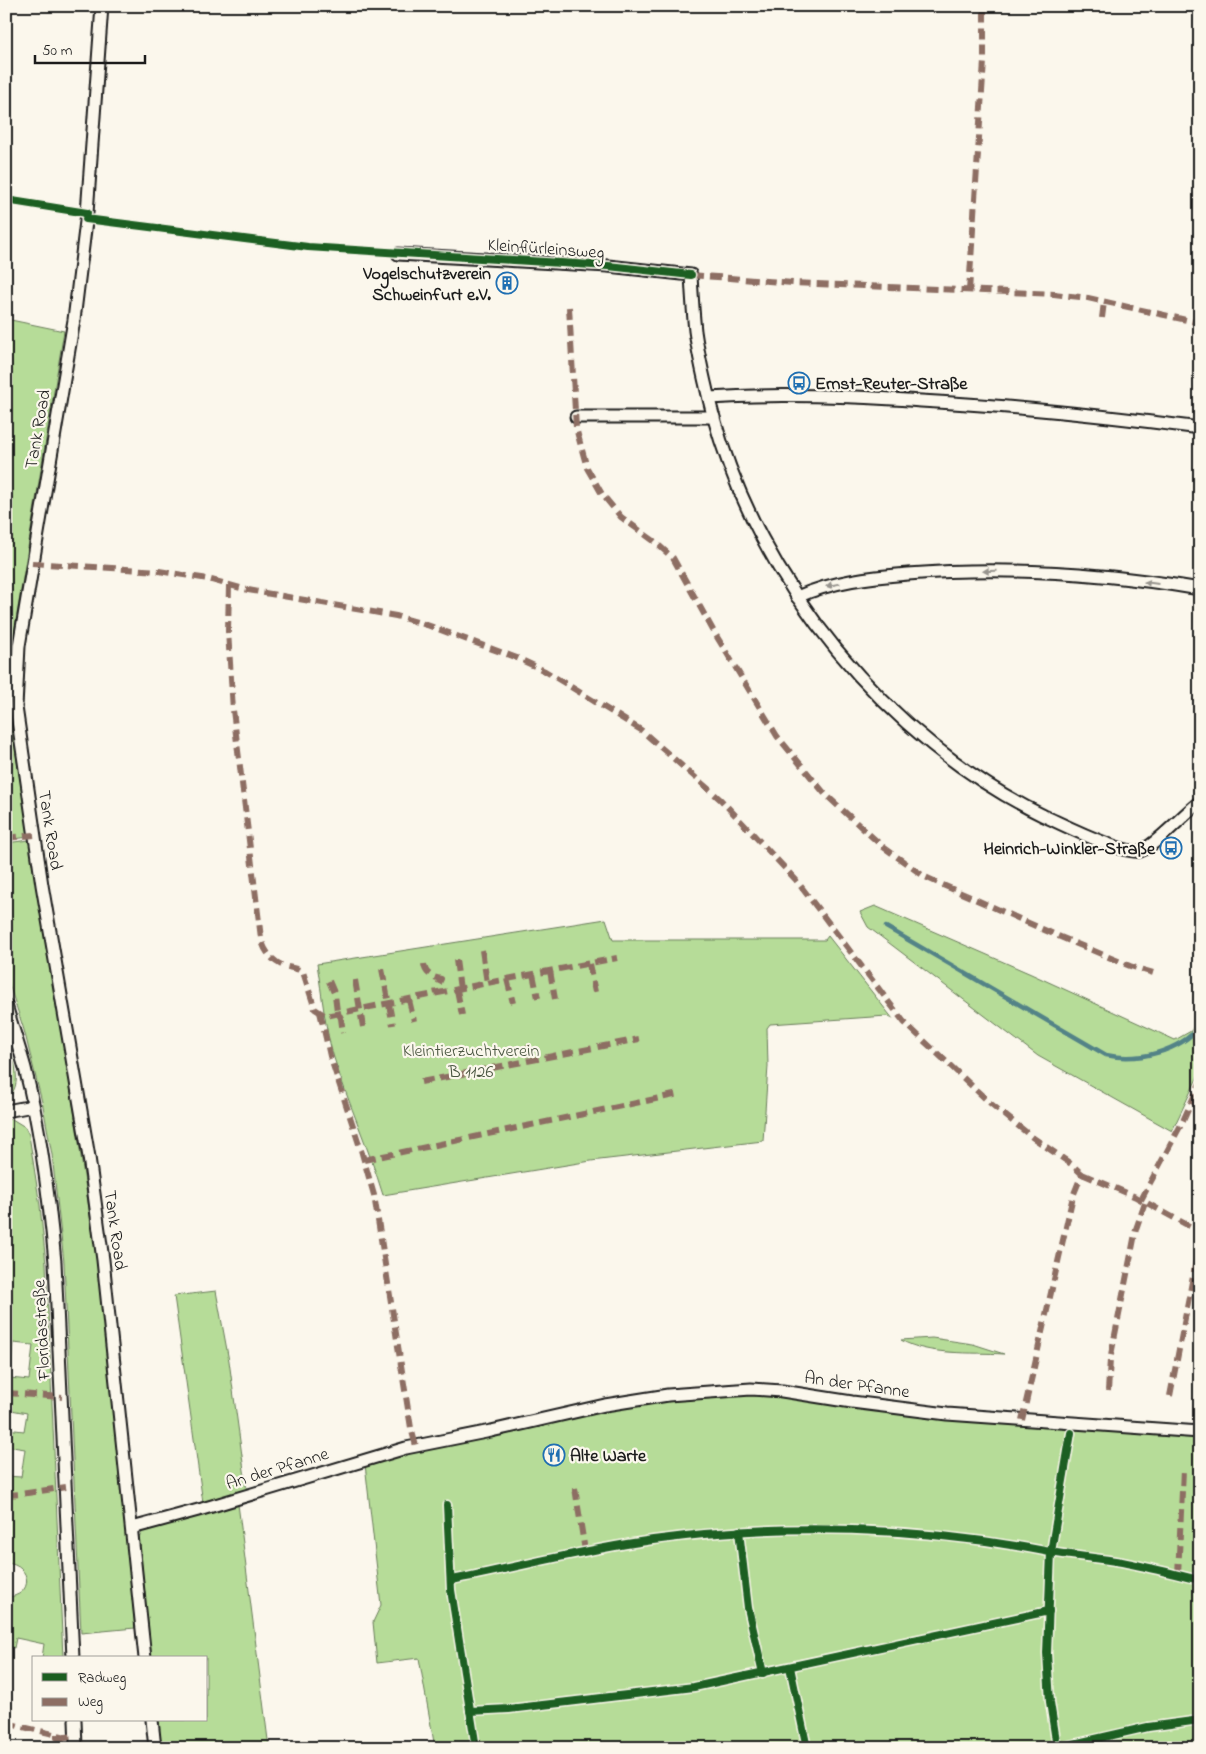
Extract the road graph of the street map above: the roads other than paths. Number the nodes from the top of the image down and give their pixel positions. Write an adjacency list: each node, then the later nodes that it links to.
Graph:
1 (102, 6): 14 (street, Tank Road)
2 (398, 254): 3 (street, Kleinflürleinsweg)
3 (709, 398): 5 (street); 6 (street)
4 (576, 417): 5 (street)
5 (714, 417): 8 (street)
6 (1200, 428)
7 (1200, 589): 8 (street, one-way to 8)
8 (797, 597): 9 (street)
9 (1200, 802)
10 (6, 1005): 11 (street, Floridastraße)
11 (33, 1106): 12 (street); 15 (street, Floridastraße)
12 (6, 1111)
13 (1200, 1432): 14 (street, An der Pfanne)
14 (132, 1528): 16 (street, Tank Road)
15 (73, 1656)
16 (145, 1656)
17 (75, 1722): 19 (street)
18 (152, 1722): 20 (street)
19 (76, 1748)
20 (155, 1748)

